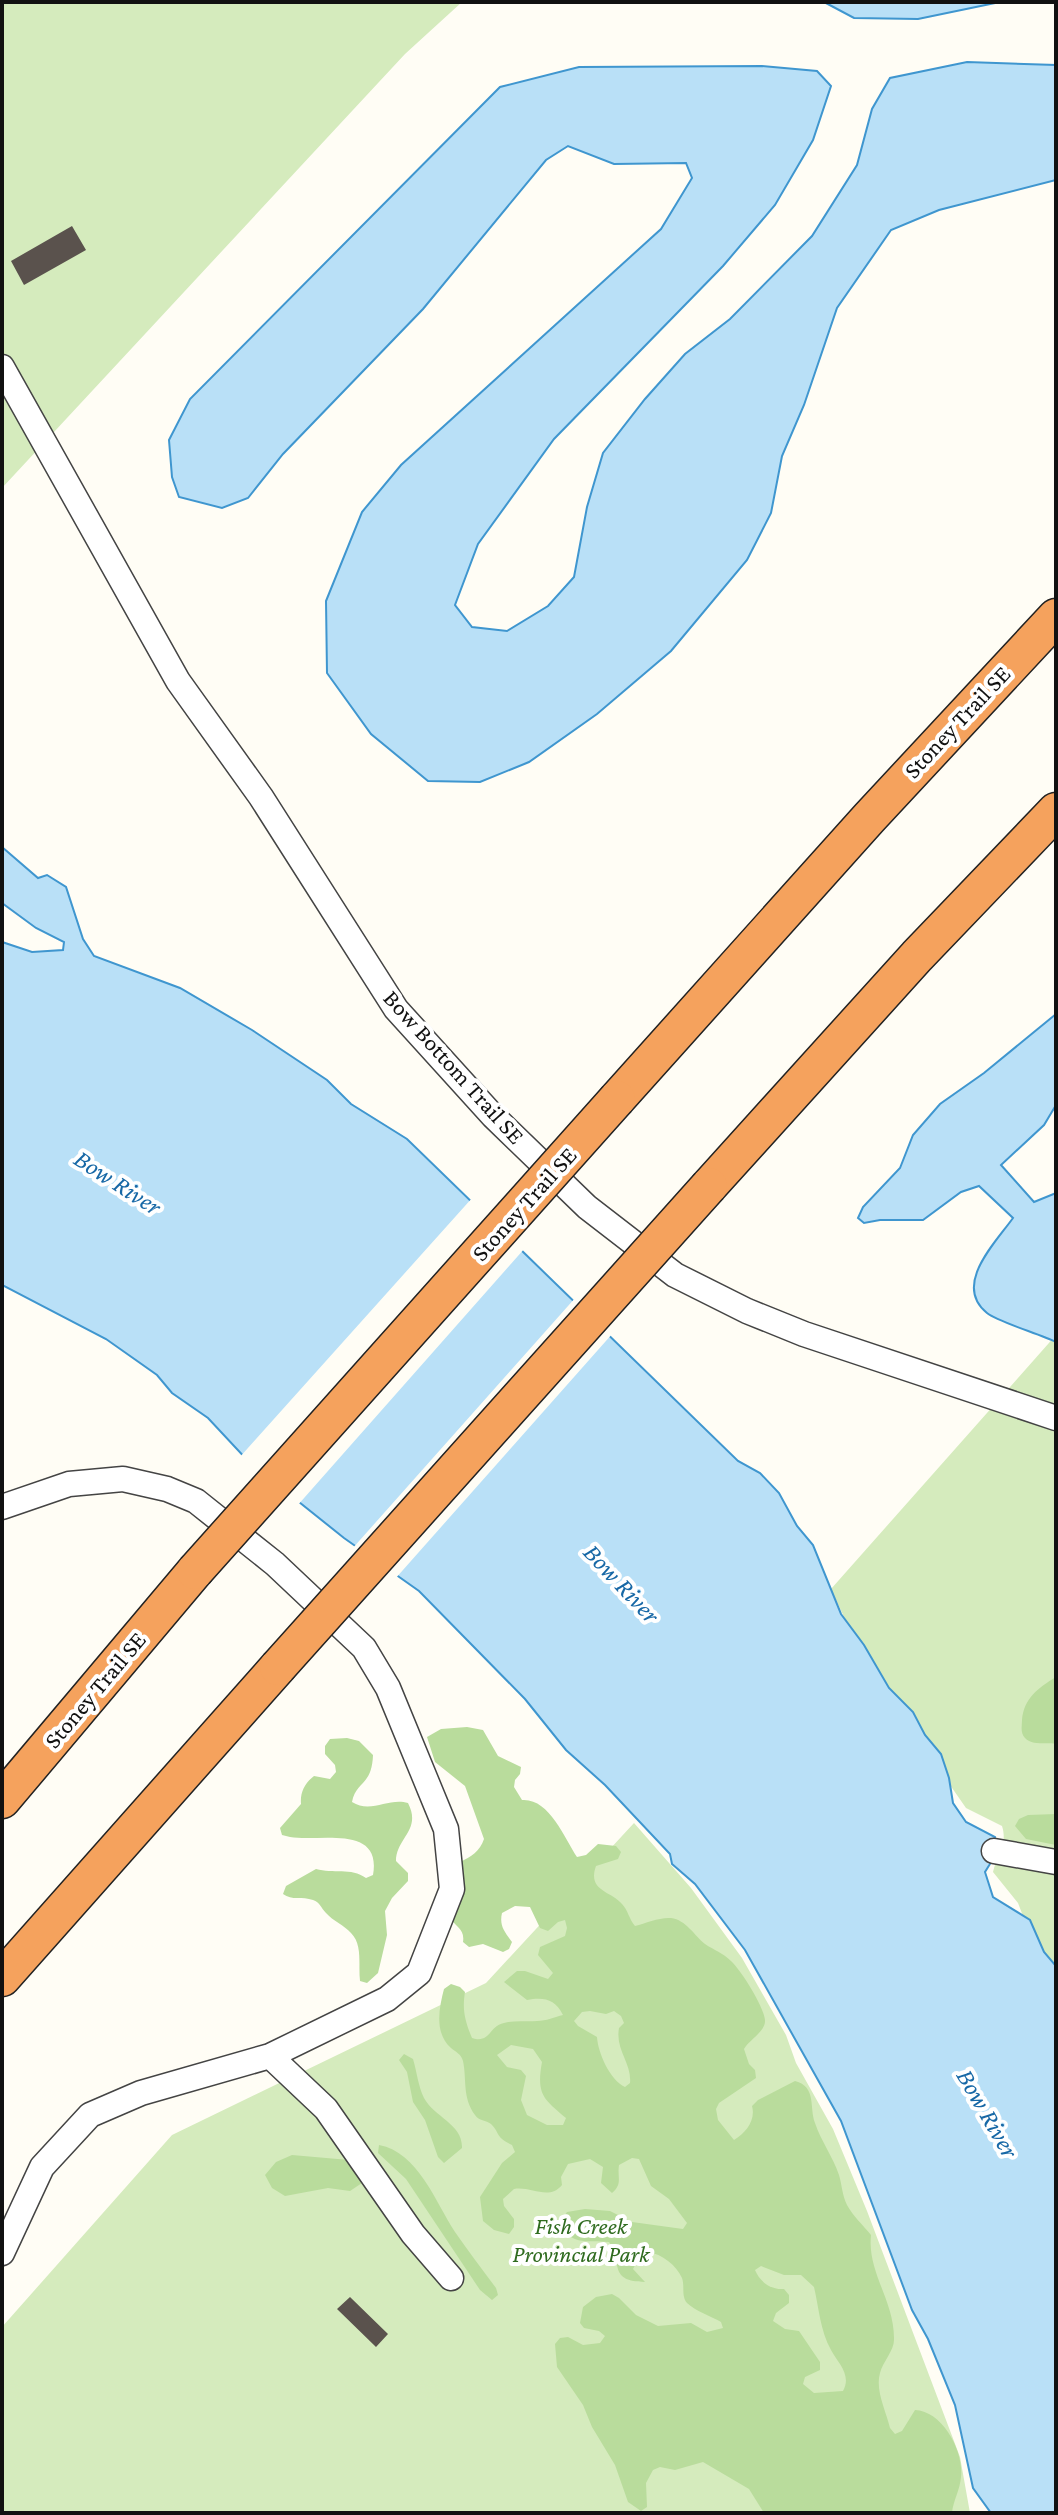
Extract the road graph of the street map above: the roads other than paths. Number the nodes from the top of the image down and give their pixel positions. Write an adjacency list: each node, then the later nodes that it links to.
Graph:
1 (2, 367): 4 (street, Bow Bottom Trail SE)
2 (1056, 617): 6 (highway, Stoney Trail SE, bridge)
3 (1056, 811): 9 (highway, bridge)
4 (1056, 1418)
5 (2, 1507): 10 (street)
6 (2, 1800)
7 (994, 1851): 8 (street)
8 (1056, 1862)
9 (2, 1978)
10 (270, 2056): 11 (street); 12 (street)
11 (2, 2253)
12 (451, 2278)

